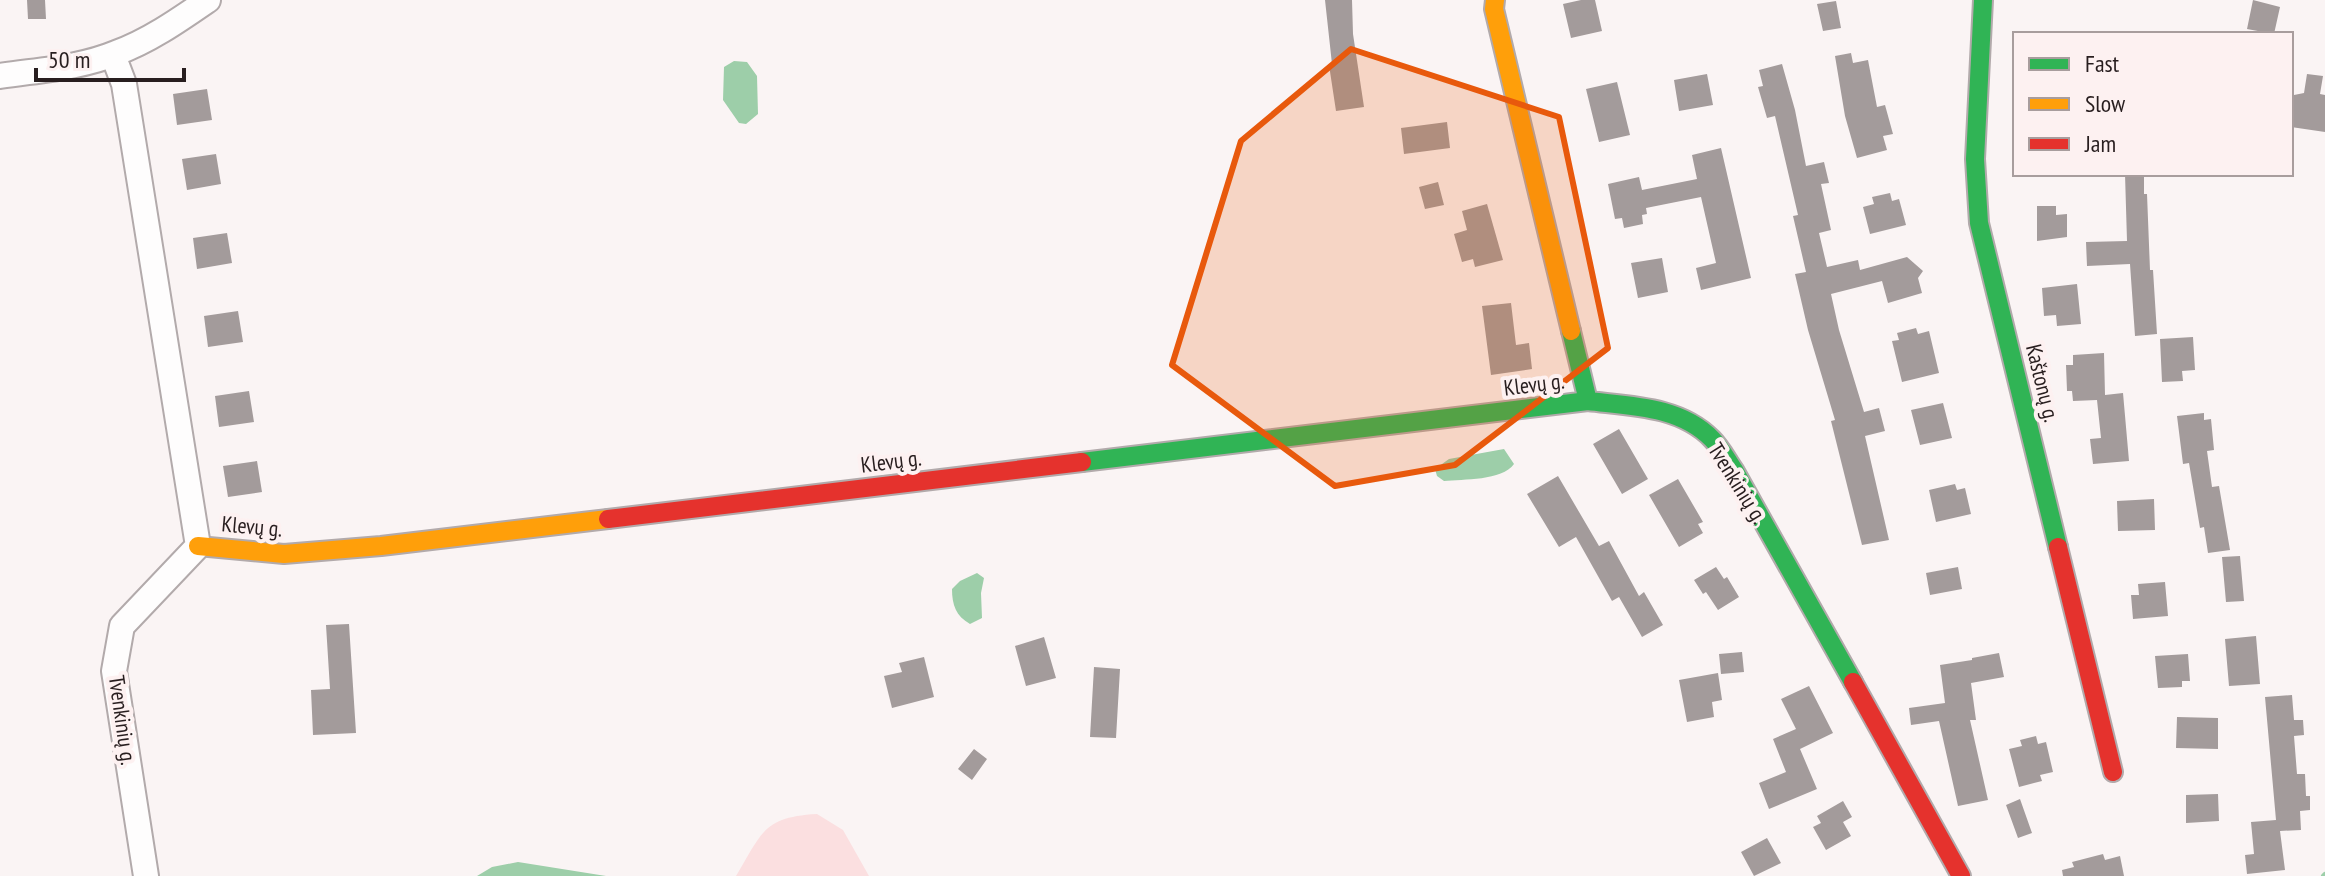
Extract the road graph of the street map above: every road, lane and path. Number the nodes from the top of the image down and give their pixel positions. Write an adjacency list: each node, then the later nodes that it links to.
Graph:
1 (208, 0): 4 (street)
2 (1495, 0): 6 (street)
3 (1983, 0): 8 (street, Kaštonų g.)
4 (113, 55): 5 (street); 7 (street)
5 (0, 76)
6 (1588, 401): 7 (street, Klevų g.); 10 (street, Tvenkinių g.)
7 (198, 546): 9 (street, Tvenkinių g.)
8 (2113, 772)
9 (146, 876)
10 (1961, 876)

